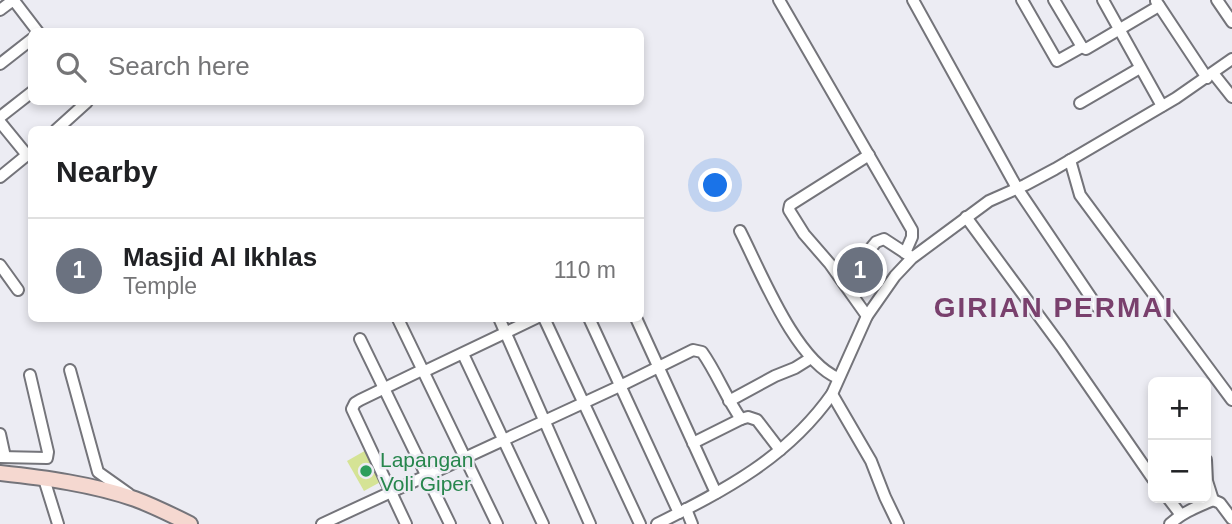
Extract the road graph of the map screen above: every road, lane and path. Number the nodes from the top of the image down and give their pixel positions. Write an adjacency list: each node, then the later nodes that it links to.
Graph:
1 (779, 0): 27 (street)
2 (913, 0): 30 (street)
3 (1022, 0): 13 (street)
4 (1054, 0): 13 (street)
5 (1103, 0): 11 (street)
6 (1217, 0): 9 (street)
7 (1158, 3): 11 (street); 17 (street)
8 (0, 10): 10 (street)
9 (1232, 22)
10 (35, 28)
11 (1120, 30): 13 (street); 16 (street)
12 (28, 42): 15 (street)
13 (1082, 47)
14 (1232, 59): 17 (street)
15 (0, 64)
16 (1140, 68): 20 (street); 22 (street)
17 (1210, 76): 19 (street); 22 (street)
18 (28, 96): 23 (street)
19 (1232, 97)
20 (1080, 103)
21 (84, 105): 24 (street)
22 (1162, 106): 28 (street)
23 (0, 122): 25 (street)
24 (60, 126)
25 (28, 152)
26 (28, 154): 29 (street)
27 (869, 155): 34 (street); 38 (street)
28 (1070, 160): 30 (street); 57 (street)
29 (0, 177)
30 (1017, 188): 31 (street); 37 (street)
31 (966, 217): 34 (street); 68 (street)
32 (740, 231): 48 (street)
33 (867, 253): 34 (street)
34 (909, 255): 38 (street)
35 (0, 265): 36 (street)
36 (18, 290)
37 (1098, 309)
38 (867, 316): 53 (street)
39 (400, 322): 51 (street)
40 (501, 322): 45 (street)
41 (528, 322): 45 (street)
42 (546, 322): 59 (street)
43 (591, 322): 54 (street)
44 (638, 322): 49 (street)
45 (505, 333): 47 (street); 61 (street)
46 (360, 339): 55 (street)
47 (463, 354): 51 (street); 63 (street)
48 (811, 358): 53 (street); 58 (street)
49 (658, 368): 54 (street); 58 (street); 64 (street)
50 (70, 370): 75 (street)
51 (423, 371): 55 (street); 67 (street)
52 (30, 375): 66 (street)
53 (838, 378): 56 (street)
54 (620, 386): 59 (street); 78 (street)
55 (384, 388): 70 (street); 72 (street)
56 (832, 394): 65 (street); 92 (street)
57 (1232, 400)
58 (729, 401): 60 (street)
59 (583, 403): 61 (street); 89 (street)
60 (741, 419): 64 (street); 65 (street)
61 (544, 422): 63 (street); 88 (street)
62 (0, 434): 66 (street)
63 (502, 440): 67 (street); 87 (street)
64 (693, 443): 73 (street)
65 (780, 450): 73 (street)
66 (3, 457)
67 (466, 458): 70 (street); 86 (street)
68 (1148, 471)
69 (0, 473): 71 (street)
70 (427, 475): 72 (street); 85 (street)
71 (44, 479): 75 (street); 81 (street)
72 (391, 492): 83 (street); 84 (street)
73 (716, 493): 78 (street)
74 (1211, 494): 76 (street)
75 (137, 500): 82 (street)
76 (1213, 500): 79 (street); 80 (street)
77 (1172, 503): 79 (street)
78 (682, 511): 90 (street); 91 (street)
79 (1181, 514): 93 (street)
80 (1232, 519)
81 (58, 524)
82 (190, 524)
83 (322, 524)
84 (406, 524)
85 (450, 524)
86 (497, 524)
87 (543, 524)
88 (590, 524)
89 (640, 524)
90 (657, 524)
91 (692, 524)
92 (898, 524)
93 (1170, 524)

